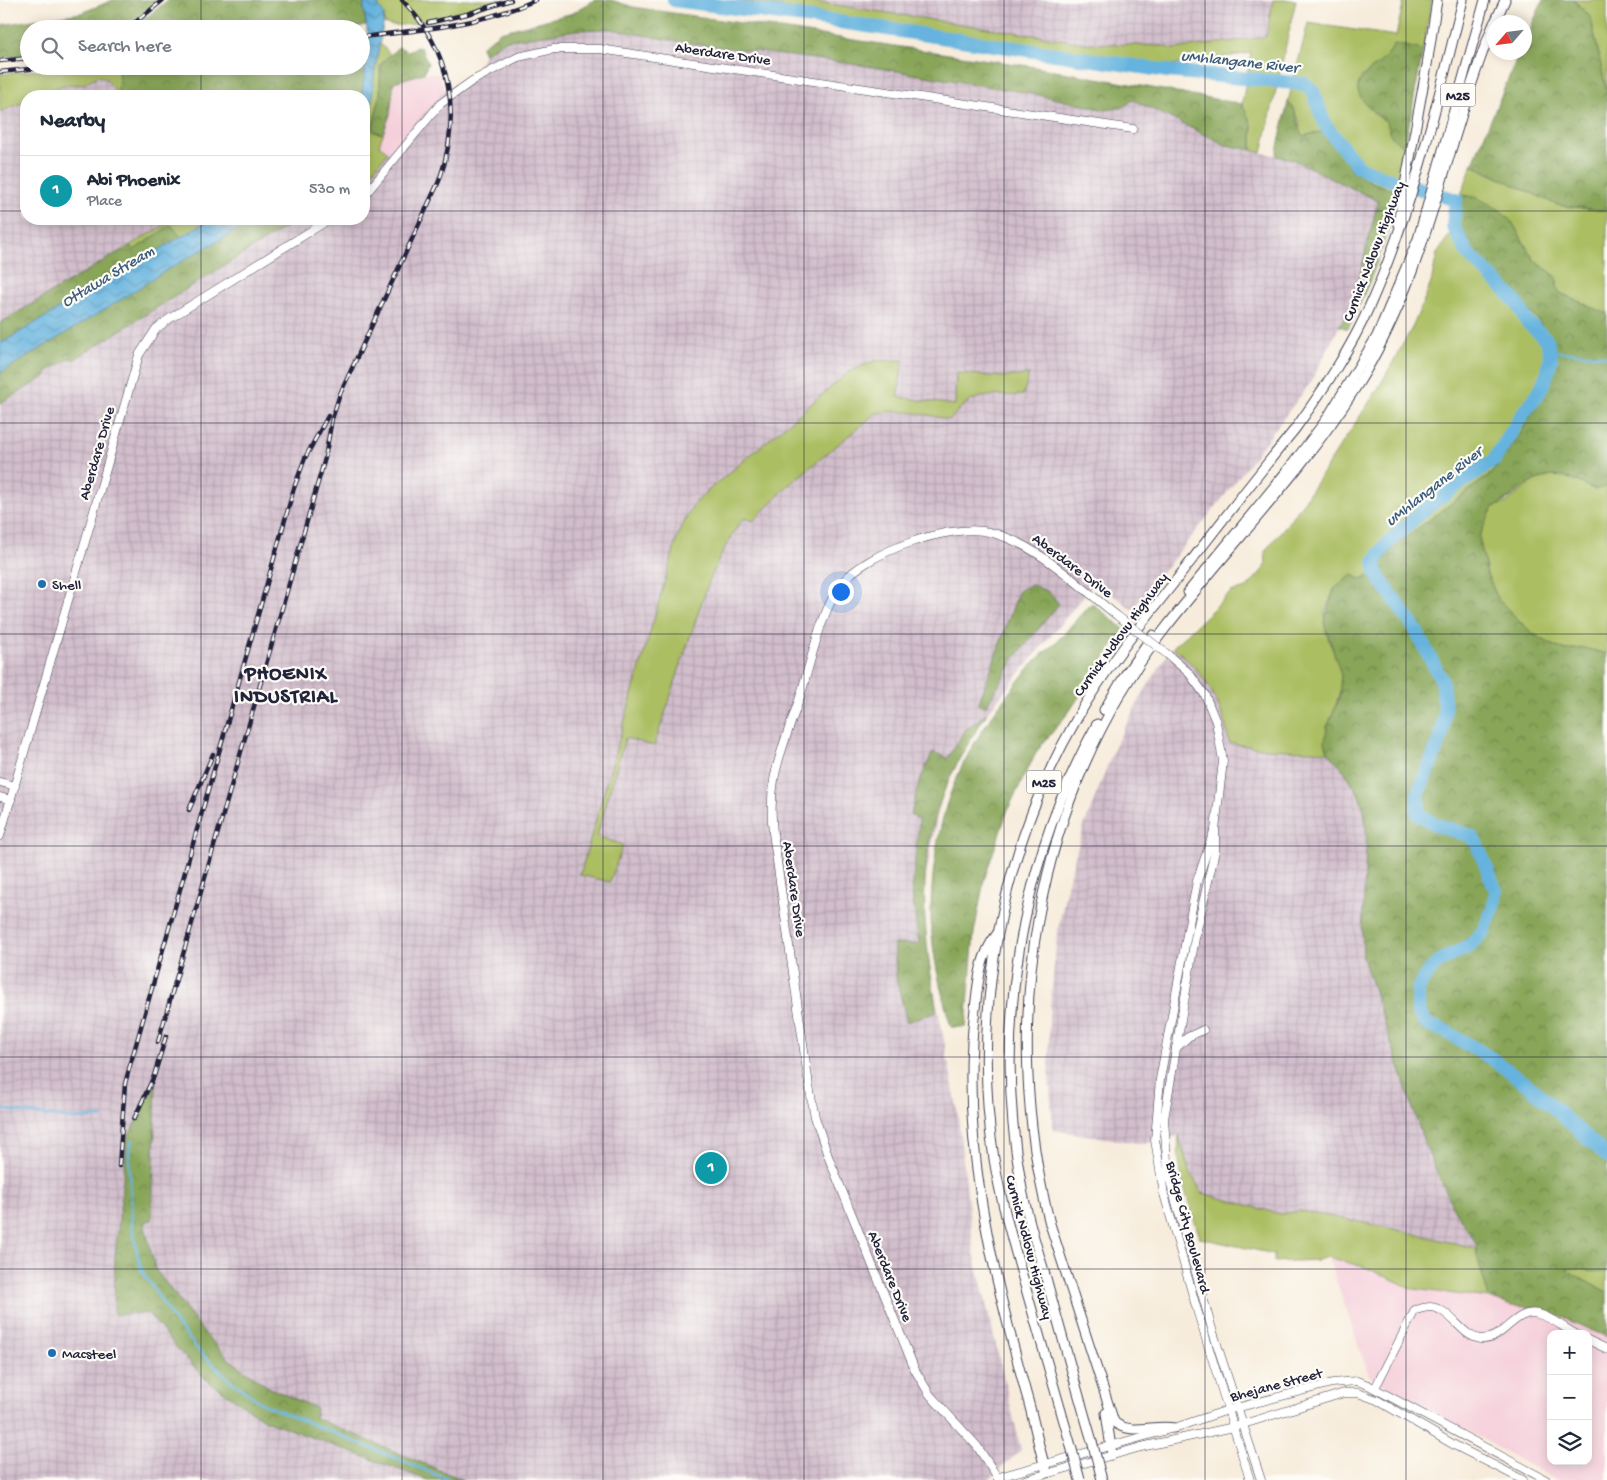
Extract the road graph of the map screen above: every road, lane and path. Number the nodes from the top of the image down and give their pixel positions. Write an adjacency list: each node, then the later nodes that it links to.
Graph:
1 (1437, 0): 10 (main road)
2 (1463, 0): 10 (main road, Curnick Ndlovu Highway / M25)
3 (1485, 0): 9 (main road, Curnick Ndlovu Highway / M25)
4 (1505, 0): 5 (main road)
5 (1498, 15)
6 (1487, 43): 9 (main road)
7 (1133, 129): 8 (street, Aberdare Drive)
8 (370, 189)
9 (1436, 191): 12 (main road, Curnick Ndlovu Highway / M25)
10 (1404, 206): 20 (main road, Curnick Ndlovu Highway / M25)
11 (320, 225): 15 (street, Aberdare Drive)
12 (1421, 241): 28 (main road); 42 (main road, Curnick Ndlovu Highway / M25, bridge)
13 (1120, 618): 19 (street, Bridge City Boulevard, bridge); 39 (street, Aberdare Drive)
14 (0, 782): 15 (street)
15 (15, 786): 17 (street, Aberdare Drive)
16 (0, 797): 17 (street)
17 (11, 800): 18 (street, Aberdare Drive)
18 (0, 836)
19 (1211, 850): 22 (street, Bridge City Boulevard); 24 (street, Bridge City Boulevard)
20 (999, 932): 37 (main road); 41 (main road, Curnick Ndlovu Highway / M25, bridge)
21 (1203, 1030): 22 (street)
22 (1176, 1048): 23 (street, Bridge City Boulevard)
23 (1190, 1252): 24 (street); 30 (street, Bridge City Boulevard)
24 (1181, 1254): 31 (street, Bridge City Boulevard)
25 (1569, 1330): 29 (street)
26 (1592, 1342): 27 (street)
27 (1607, 1349)
28 (1102, 1388): 34 (main road); 35 (main road)
29 (1375, 1388): 30 (street, Bhejane Street); 46 (street, Bhejane Street)
30 (1238, 1408): 31 (street, Bhejane Street); 32 (street, Bridge City Boulevard)
31 (1228, 1410): 33 (street, Bridge City Boulevard); 34 (street, Bhejane Street)
32 (1244, 1424): 33 (street, Bhejane Street); 44 (street, Bridge City Boulevard); 45 (street, Bhejane Street)
33 (1234, 1427): 36 (street, Bhejane Street); 43 (street, Bridge City Boulevard)
34 (1174, 1428): 35 (street, Bhejane Street)
35 (1110, 1445): 36 (main road); 37 (street, Bhejane Street)
36 (1112, 1455): 38 (street, Bhejane Street)
37 (1044, 1463): 38 (main road); 39 (street, Bhejane Street)
38 (1047, 1473): 40 (street, Bhejane Street)
39 (999, 1479)
40 (1025, 1480)
41 (1080, 1480)
42 (1102, 1480)
43 (1250, 1480)
44 (1261, 1480)
45 (1523, 1480)
46 (1546, 1480)

